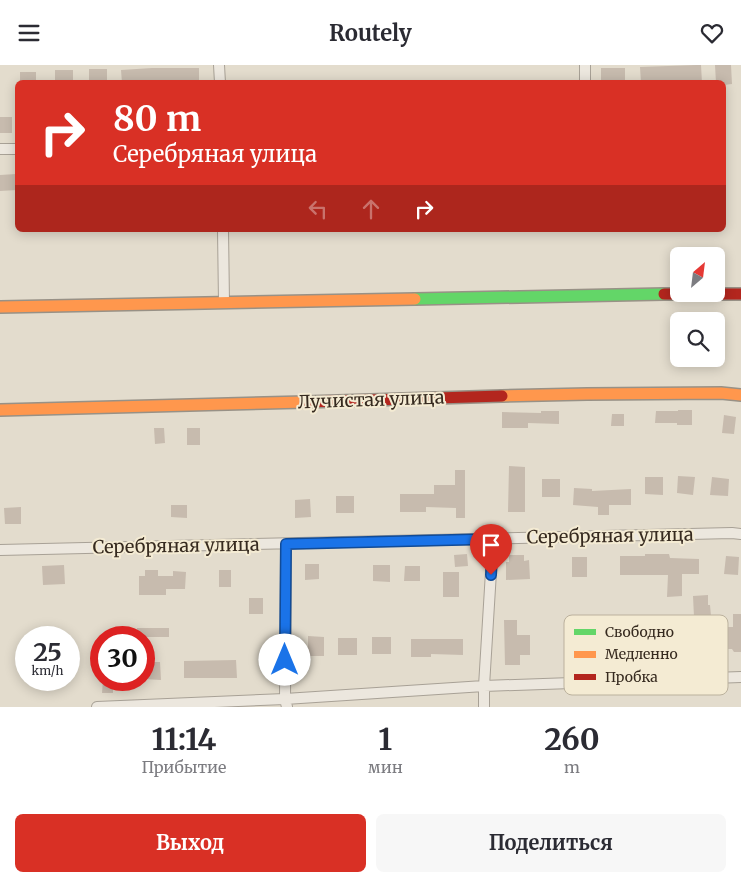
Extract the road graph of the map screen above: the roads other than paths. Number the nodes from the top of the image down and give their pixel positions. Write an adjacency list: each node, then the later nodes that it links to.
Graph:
1 (220, 65): 3 (street)
2 (585, 65): 4 (street)
3 (220, 80)
4 (585, 80)
5 (0, 149): 6 (street)
6 (15, 149)
7 (223, 232): 9 (street)
8 (741, 295): 9 (main road)
9 (224, 302): 10 (main road)
10 (0, 307)
11 (741, 395): 12 (main road, Лучистая улица)
12 (0, 410)
13 (741, 534): 14 (street, Серебряная улица)
14 (493, 539): 15 (street, Серебряная улица); 20 (street)
15 (286, 544): 16 (street, Серебряная улица); 21 (street)
16 (0, 551)
17 (728, 677): 18 (street)
18 (741, 677)
19 (564, 683): 20 (street)
20 (484, 686): 21 (street); 23 (street)
21 (286, 703): 22 (street)
22 (97, 707)
23 (484, 707)

